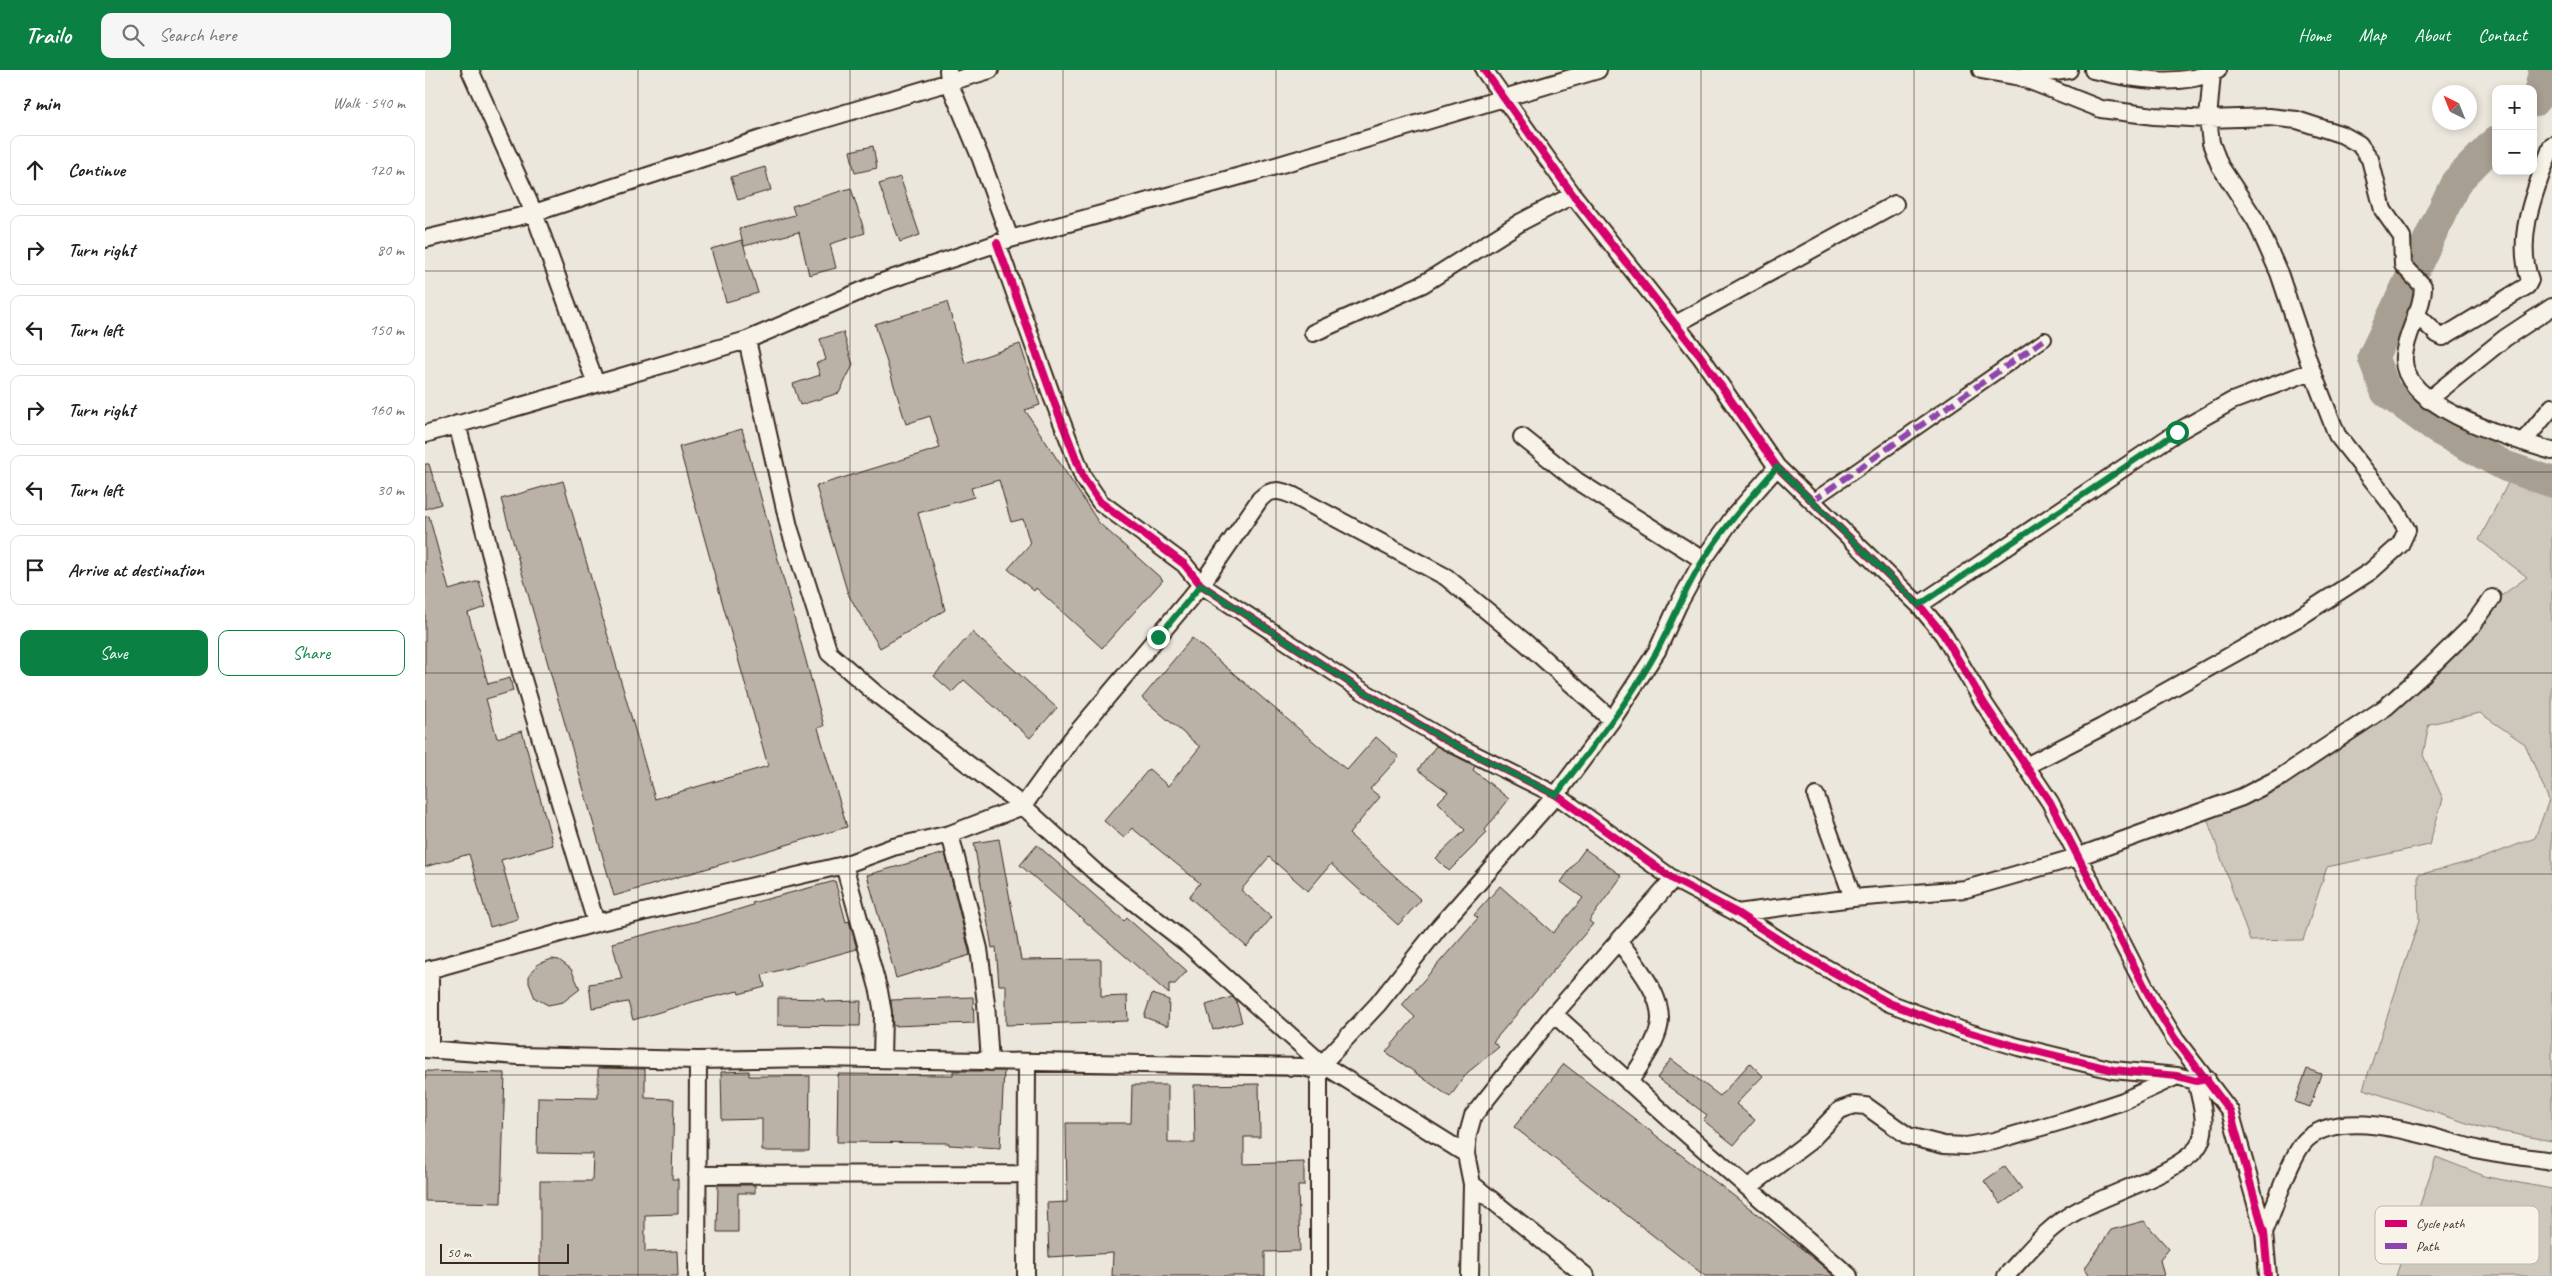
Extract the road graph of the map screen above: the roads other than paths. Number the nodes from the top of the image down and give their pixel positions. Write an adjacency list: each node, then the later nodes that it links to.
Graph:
1 (470, 70): 17 (street)
2 (990, 70): 9 (street)
3 (1484, 70): 11 (street)
4 (1598, 70): 11 (street)
5 (1981, 70): 10 (street)
6 (2069, 70): 10 (street)
7 (2093, 70): 8 (street)
8 (2215, 72): 12 (street)
9 (949, 76): 17 (street); 19 (street)
10 (2020, 77): 12 (street)
11 (1502, 97): 15 (street); 19 (street)
12 (2208, 119): 21 (street); 26 (street)
13 (2552, 145): 14 (street)
14 (2545, 182): 21 (street)
15 (1573, 195): 22 (street); 23 (street)
16 (1895, 204): 22 (street)
17 (534, 213): 18 (street); 27 (street)
18 (425, 239)
19 (1004, 241): 24 (street); 38 (street)
20 (2552, 306): 28 (street)
21 (2417, 314): 28 (street)
22 (1676, 324): 35 (street)
23 (1313, 333)
24 (747, 340): 27 (street); 45 (street)
25 (2045, 340): 36 (street)
26 (2312, 371): 40 (street); 42 (street)
27 (595, 384): 30 (street)
28 (2429, 400): 33 (street)
29 (2552, 407): 33 (street)
30 (457, 424): 31 (street); 52 (street)
31 (425, 434)
32 (1522, 437): 37 (street)
33 (2523, 442): 34 (street)
34 (2552, 451)
35 (1777, 467): 36 (street); 37 (street)
36 (1812, 501): 40 (street)
37 (1703, 560): 41 (street)
38 (1201, 585): 41 (street); 43 (street); 45 (street)
39 (2492, 598): 47 (street)
40 (1919, 605): 42 (street)
41 (1612, 720): 43 (street)
42 (2026, 766): 47 (street)
43 (1556, 795): 49 (street); 61 (street)
44 (1816, 796): 50 (street)
45 (1023, 806): 46 (street); 61 (street)
46 (950, 834): 48 (street); 59 (street)
47 (2077, 857): 50 (street); 63 (street)
48 (844, 865): 52 (street); 57 (street)
49 (1673, 879): 51 (street); 53 (street)
50 (1853, 898): 51 (street)
51 (1737, 913): 62 (street)
52 (597, 923): 54 (street)
53 (1619, 940): 55 (street); 64 (street)
54 (428, 970): 56 (street)
55 (1554, 1014): 64 (street); 65 (street)
56 (427, 1048): 58 (street)
57 (882, 1059): 58 (street); 59 (street)
58 (698, 1060): 68 (street)
59 (990, 1062): 60 (street)
60 (1027, 1063): 61 (street); 67 (street)
61 (1320, 1067): 65 (street); 74 (street)
62 (2177, 1076): 63 (street); 70 (street)
63 (2202, 1080): 71 (street); 78 (street)
64 (1629, 1083): 70 (street)
65 (1466, 1154): 69 (street)
66 (2552, 1161): 71 (street)
67 (1026, 1174): 68 (street); 73 (street)
68 (697, 1175): 72 (street)
69 (1472, 1184): 75 (street); 76 (street)
70 (1749, 1187): 77 (street)
71 (2265, 1232): 79 (street)
72 (697, 1276)
73 (1026, 1276)
74 (1319, 1276)
75 (1470, 1276)
76 (1586, 1276)
77 (1849, 1276)
78 (2006, 1276)
79 (2268, 1276)

